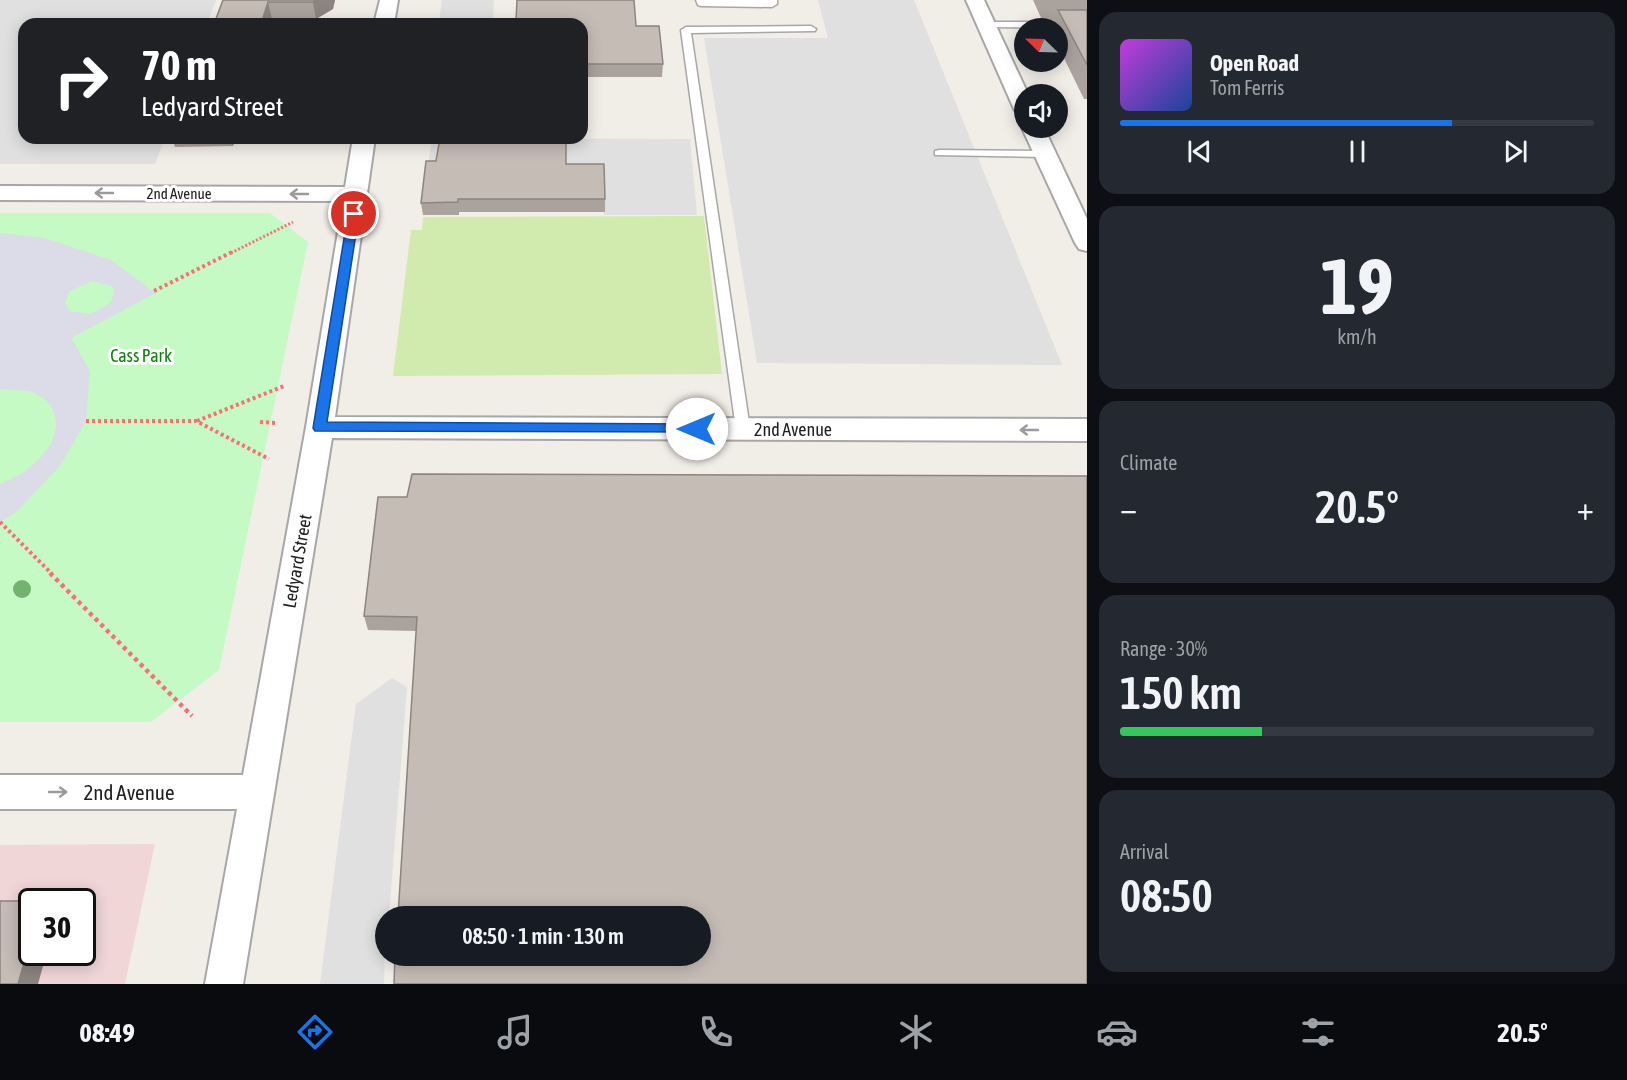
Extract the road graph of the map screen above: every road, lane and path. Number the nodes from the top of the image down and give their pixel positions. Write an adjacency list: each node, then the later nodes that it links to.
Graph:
1 (389, 0): 5 (street)
2 (701, 0): 3 (lane)
3 (772, 0)
4 (975, 0): 6 (street)
5 (385, 18)
6 (986, 25): 7 (lane); 9 (street)
7 (1087, 25)
8 (811, 29): 25 (lane)
9 (1014, 86)
10 (1038, 138): 13 (street)
11 (363, 144): 15 (street, Ledyard Street)
12 (939, 153): 13 (lane)
13 (1046, 154): 17 (street)
14 (0, 193): 15 (street, 2nd Avenue, one-way to 14)
15 (357, 194): 24 (street, Ledyard Street)
16 (302, 218): 18 (path)
17 (1087, 243)
18 (154, 291)
19 (284, 386): 21 (path)
20 (86, 421): 21 (path)
21 (196, 421): 27 (path)
22 (260, 422): 23 (path)
23 (277, 423)
24 (320, 428): 25 (street, 2nd Avenue); 31 (street, Ledyard Street)
25 (743, 429): 26 (street, 2nd Avenue, one-way to 25)
26 (1087, 430)
27 (269, 459)
28 (0, 522): 29 (path)
29 (192, 716)
30 (0, 792): 31 (street, 2nd Avenue, one-way to 31)
31 (258, 792): 32 (street, Ledyard Street)
32 (224, 984)

